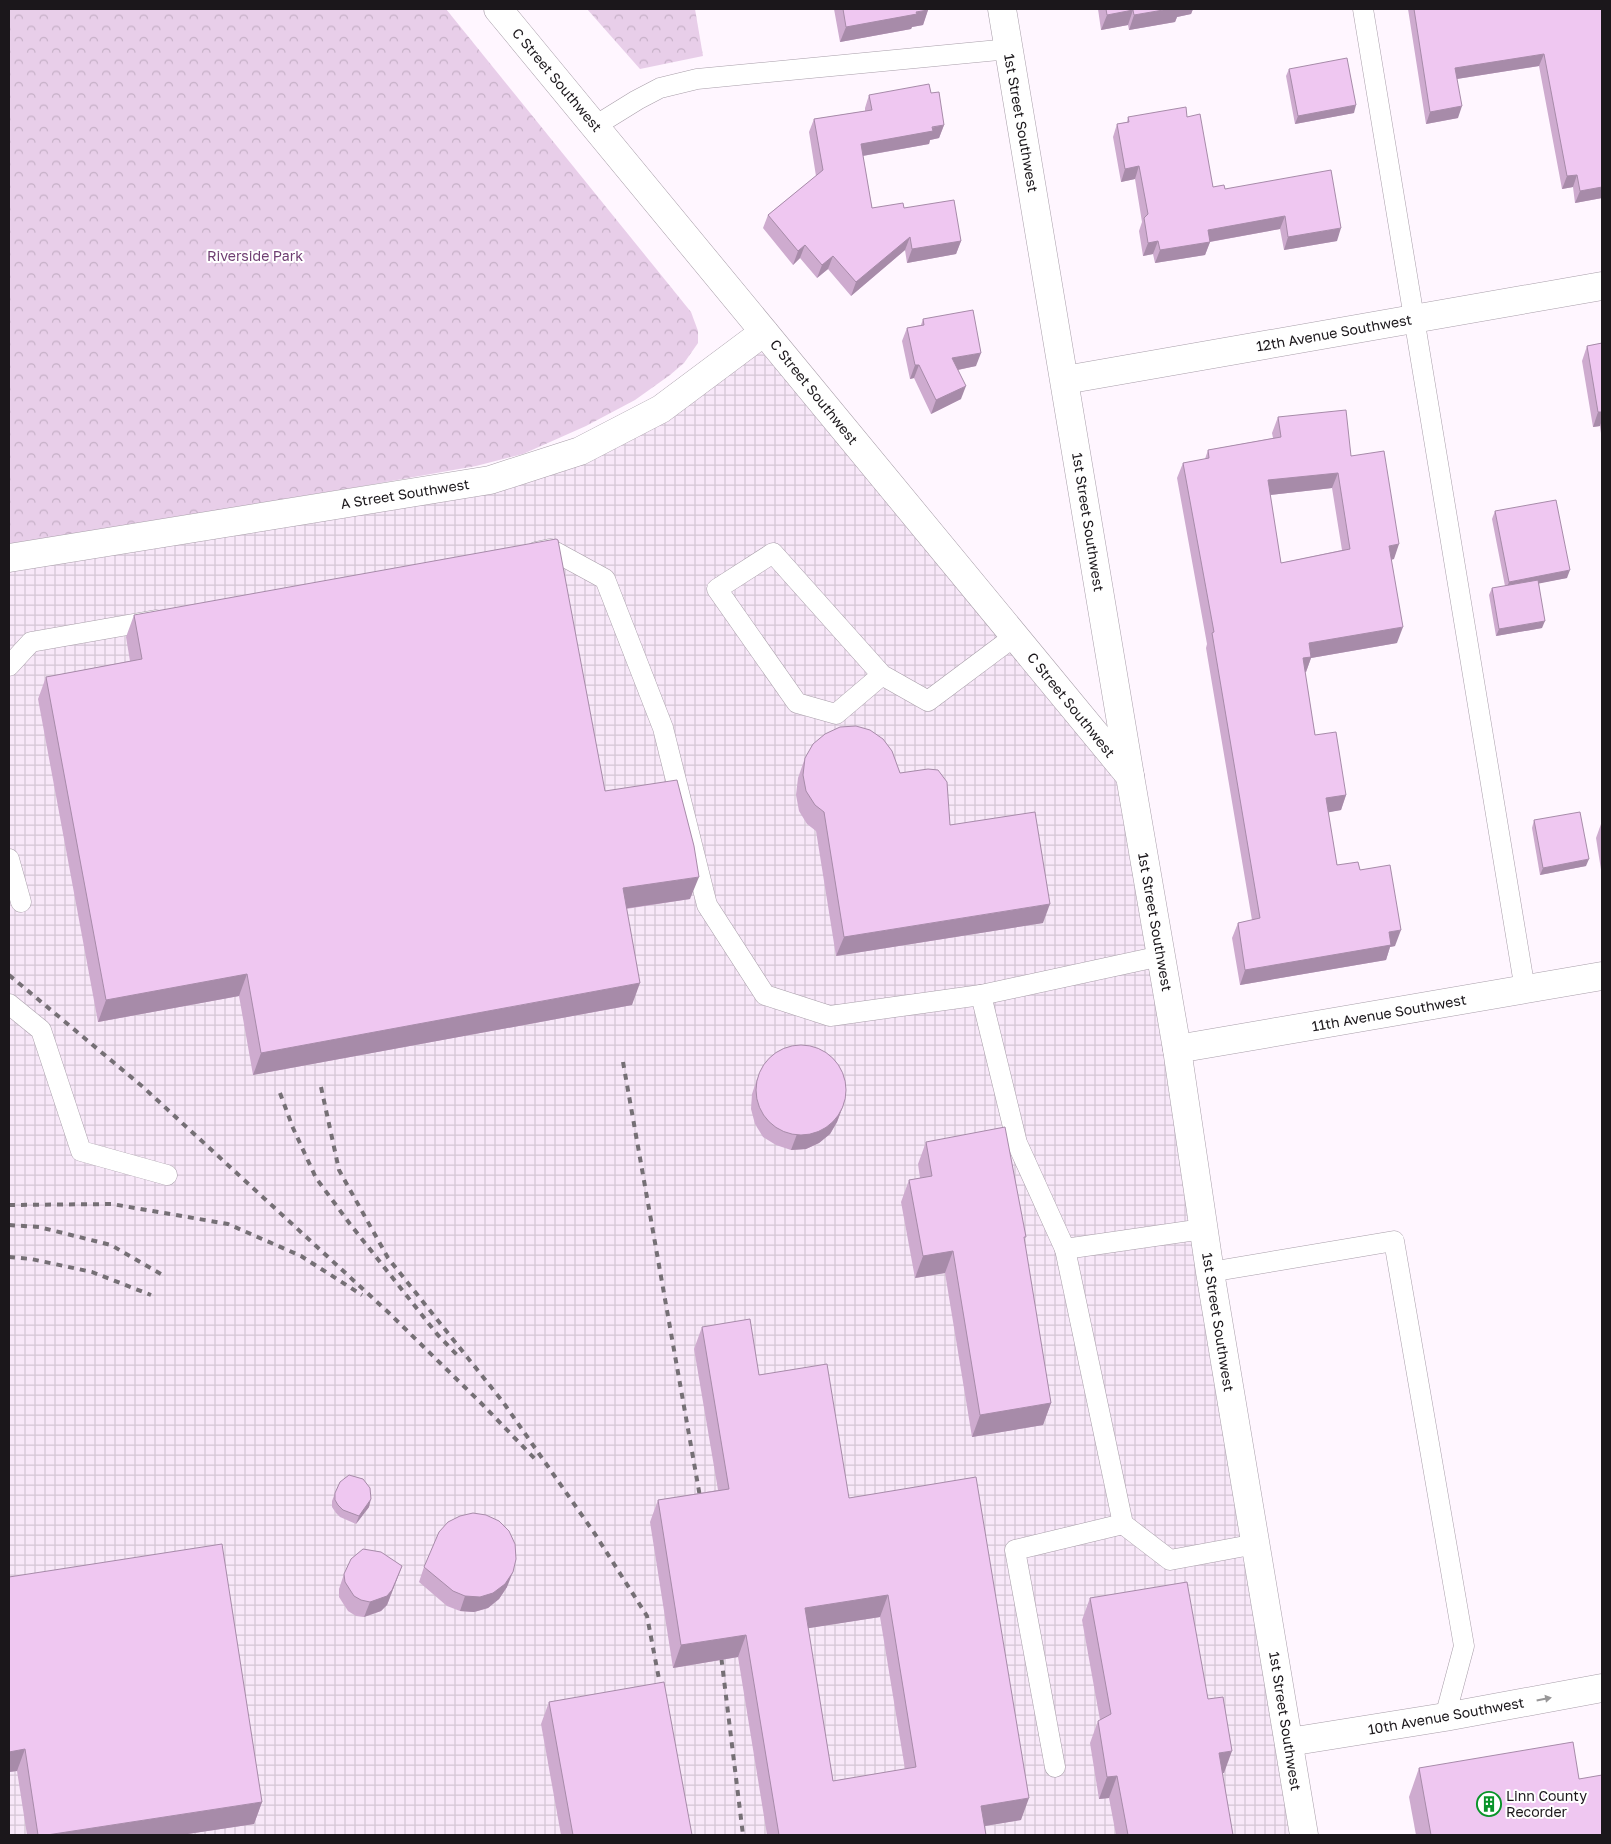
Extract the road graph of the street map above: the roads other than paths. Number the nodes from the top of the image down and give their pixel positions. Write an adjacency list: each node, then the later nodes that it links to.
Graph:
1 (498, 9): 5 (street, C Street Southwest)
2 (1002, 9): 4 (street, 1st Street Southwest)
3 (1363, 9): 7 (lane)
4 (1009, 49): 5 (lane); 9 (street, 1st Street Southwest)
5 (595, 126): 8 (street, C Street Southwest)
6 (1602, 286): 7 (street, 12th Avenue Southwest)
7 (1414, 319): 9 (street, 12th Avenue Southwest); 21 (lane)
8 (764, 332): 11 (street, A Street Southwest); 13 (street, C Street Southwest)
9 (1065, 380): 16 (street, 1st Street Southwest)
10 (521, 555): 22 (lane)
11 (9, 558)
12 (178, 616): 14 (lane)
13 (1015, 636): 15 (lane); 16 (street, C Street Southwest)
14 (9, 666)
15 (882, 675): 15 (lane)
16 (1130, 776): 19 (street, 1st Street Southwest)
17 (9, 858): 18 (lane)
18 (21, 902)
19 (1161, 956): 22 (lane); 24 (street, 1st Street Southwest)
20 (1602, 976): 21 (street, 11th Avenue Southwest)
21 (1525, 990): 24 (street, 11th Avenue Southwest)
22 (981, 995): 27 (lane)
23 (9, 1004): 25 (lane)
24 (1176, 1049): 26 (street, 1st Street Southwest)
25 (167, 1175)
26 (1204, 1229): 27 (lane); 28 (street, 1st Street Southwest)
27 (1065, 1249): 29 (lane)
28 (1210, 1272): 30 (street, 1st Street Southwest); 32 (lane)
29 (1123, 1524): 30 (lane); 34 (lane)
30 (1256, 1544): 33 (street, 1st Street Southwest)
31 (1602, 1688): 32 (street, 10th Avenue Southwest, one-way to 31)
32 (1445, 1717): 33 (street, 10th Avenue Southwest)
33 (1289, 1742): 35 (street, 1st Street Southwest)
34 (1056, 1767)
35 (1304, 1835)

